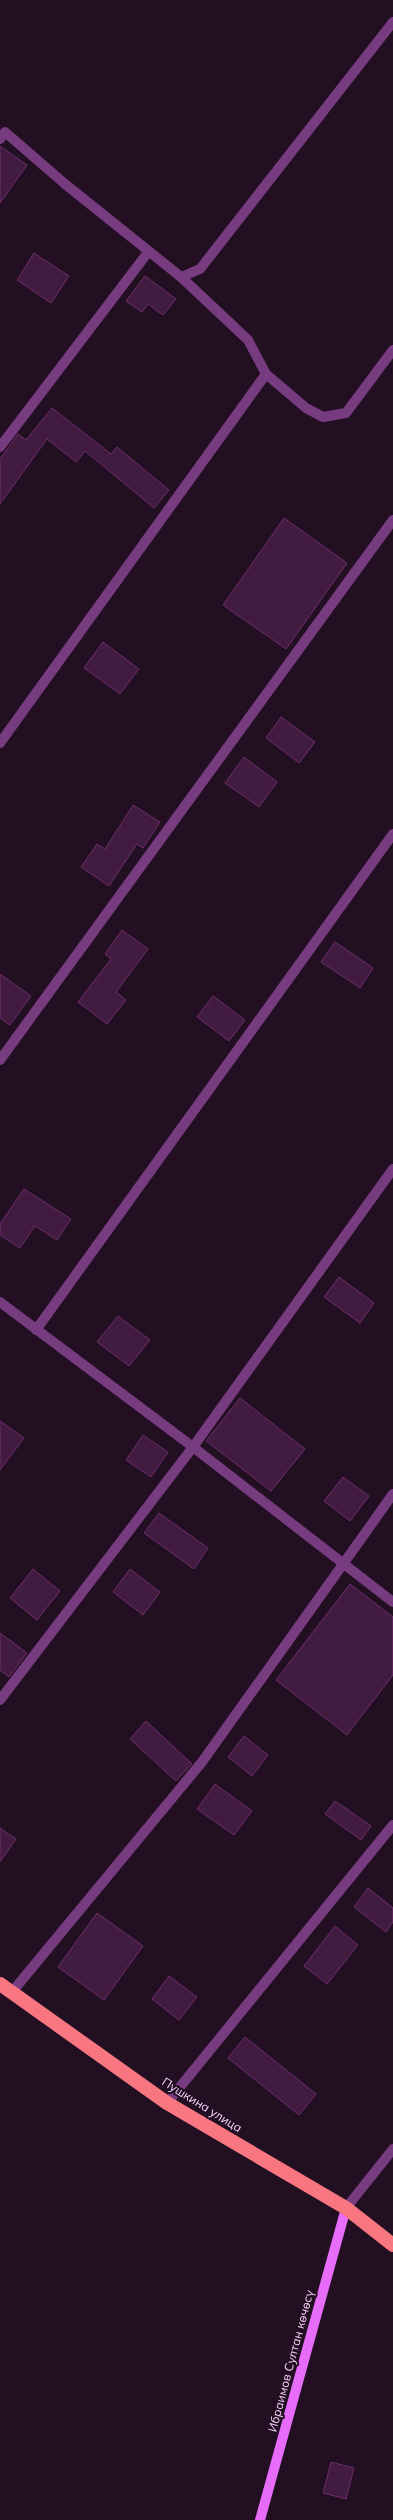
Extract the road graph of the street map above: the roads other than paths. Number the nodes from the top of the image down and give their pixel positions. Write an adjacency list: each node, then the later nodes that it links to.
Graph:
1 (393, 22): 4 (street)
2 (0, 139): 3 (street)
3 (149, 251): 4 (street); 7 (street)
4 (181, 277): 6 (street)
5 (393, 350): 6 (street)
6 (266, 374): 9 (street)
7 (0, 447)
8 (393, 520): 11 (street)
9 (0, 742)
10 (393, 834): 14 (street)
11 (0, 1060)
12 (393, 1169): 15 (street)
13 (0, 1302): 14 (street)
14 (36, 1330): 15 (street)
15 (193, 1447): 17 (street); 19 (street)
16 (393, 1494): 17 (street)
17 (342, 1562): 18 (street); 22 (street)
18 (393, 1602)
19 (0, 1700)
20 (393, 1825): 23 (street)
21 (0, 1984): 22 (highway, Пушкина улица)
22 (12, 1992): 23 (highway, Пушкина улица)
23 (168, 2103): 25 (highway, Пушкина улица)
24 (393, 2149): 25 (street)
25 (346, 2208): 26 (highway, Пушкина улица); 27 (main road, Ибраимов Султан көчөсү)
26 (393, 2245)
27 (260, 2520)

